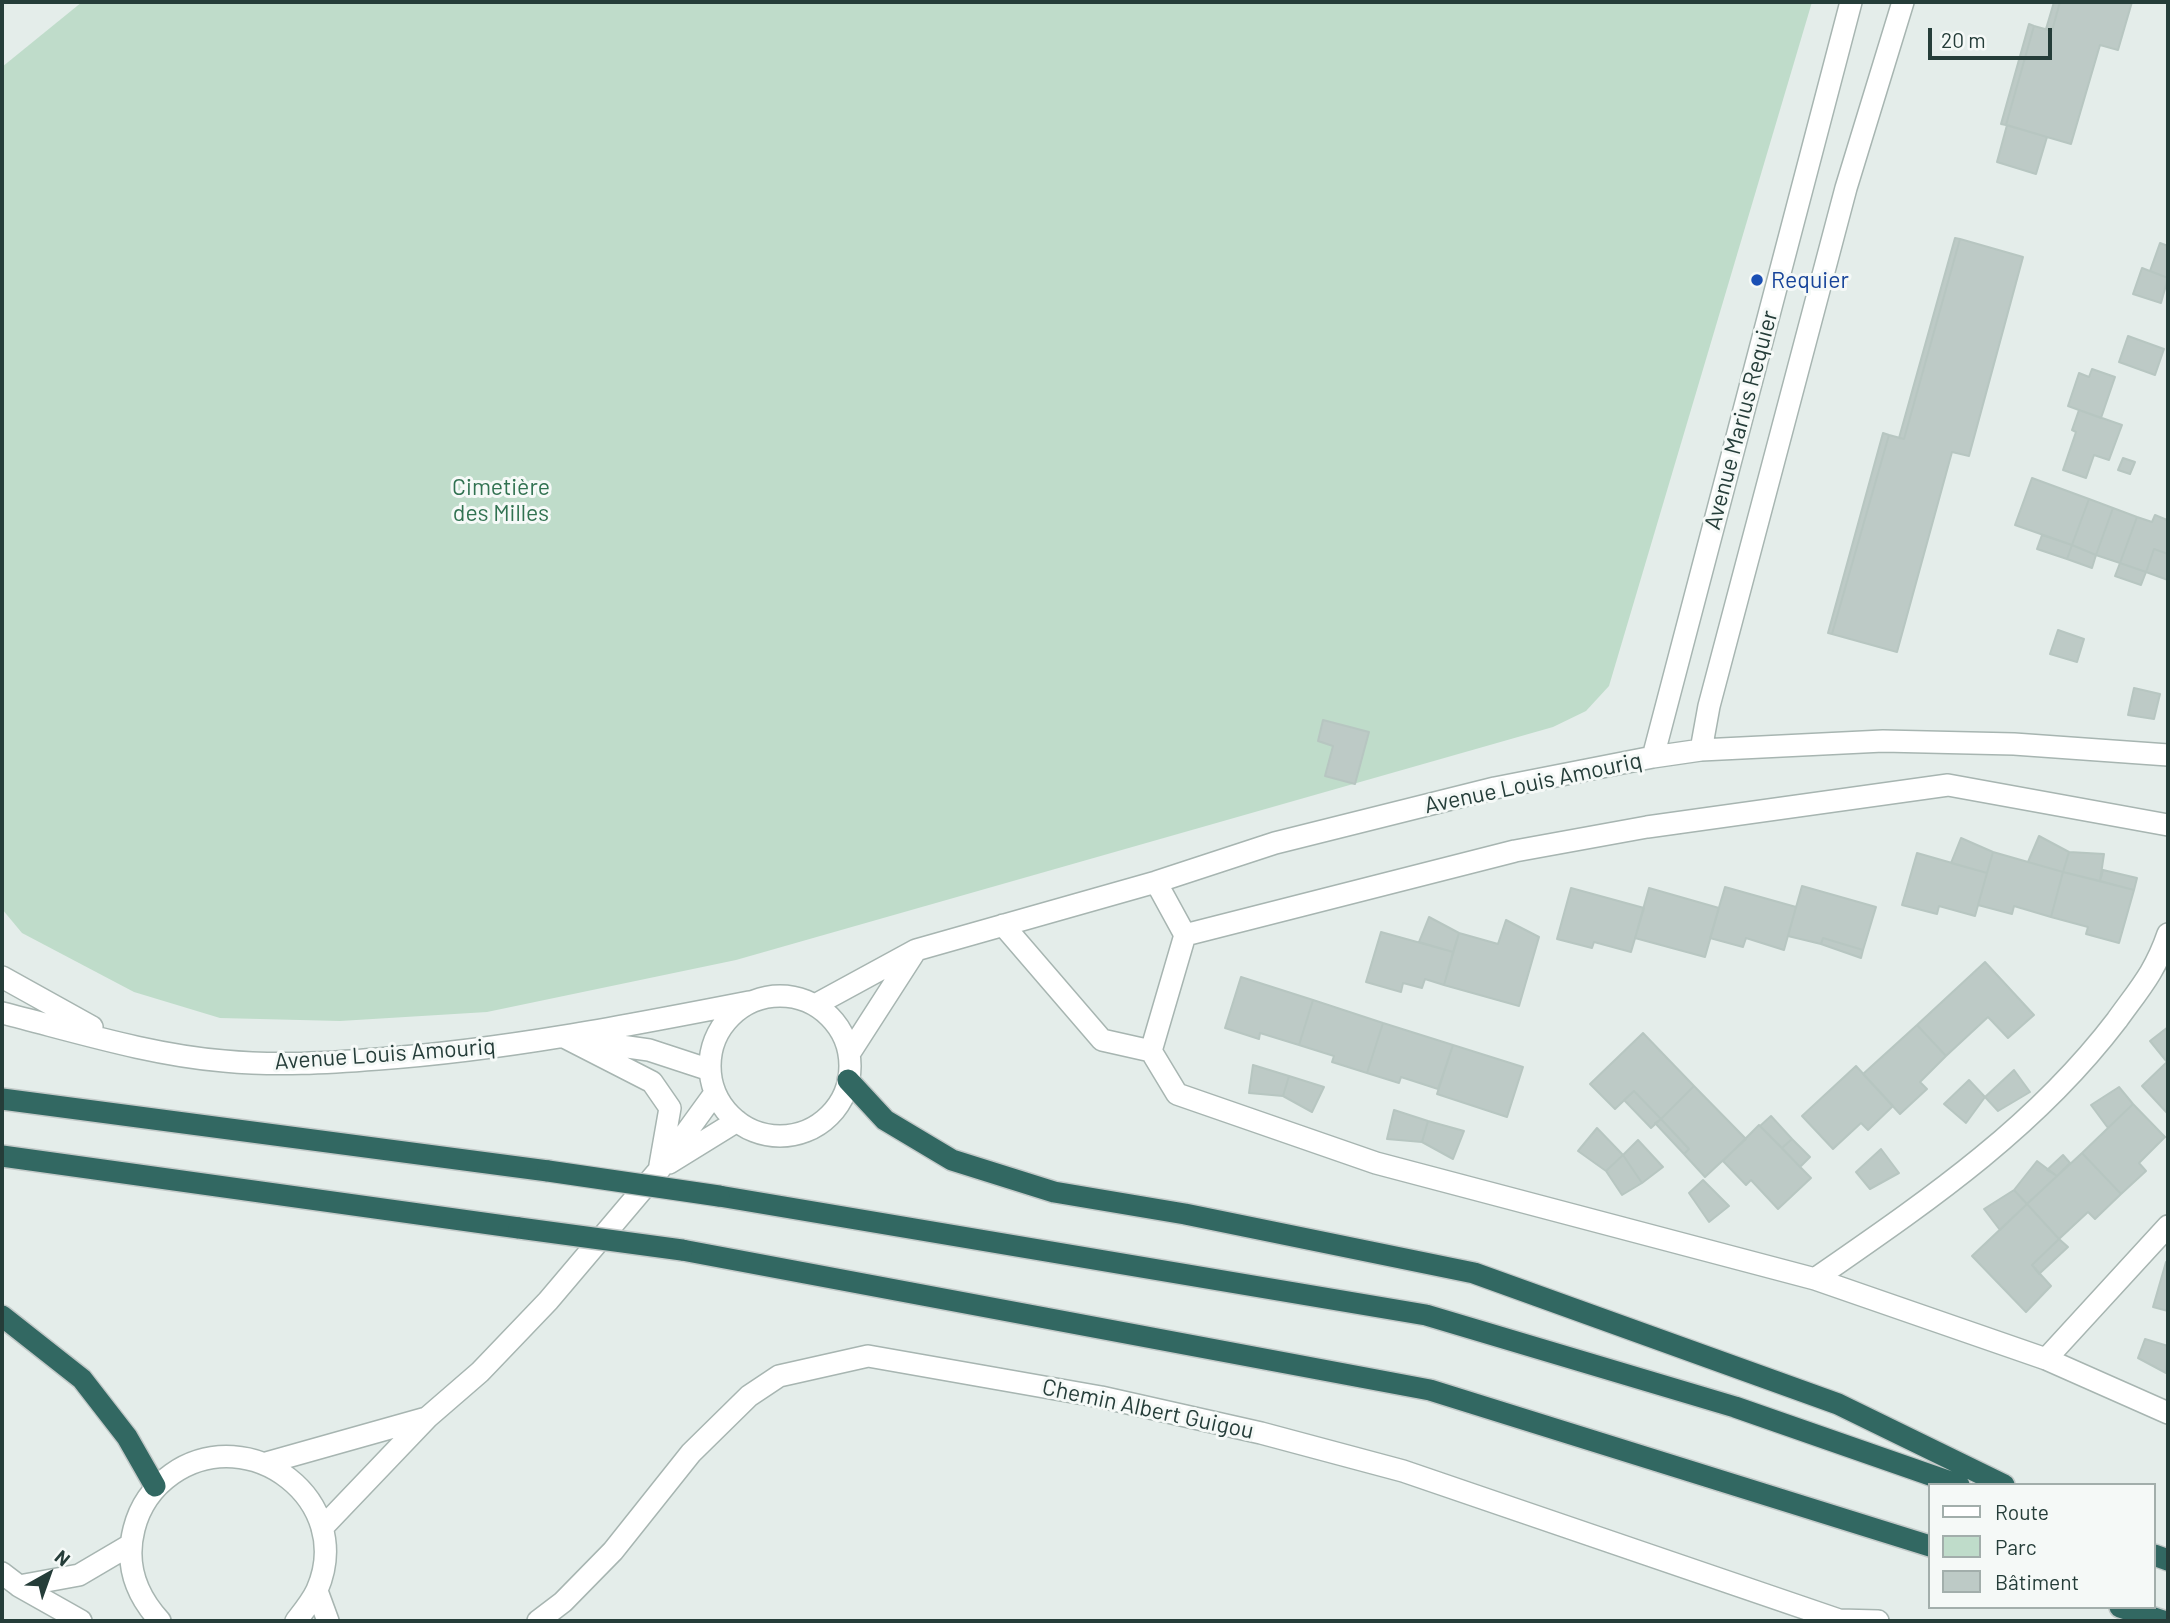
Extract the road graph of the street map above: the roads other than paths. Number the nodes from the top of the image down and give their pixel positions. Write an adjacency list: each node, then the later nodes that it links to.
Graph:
1 (1851, 2): 5 (street, Avenue Marius Requier)
2 (1903, 2): 3 (street, Avenue Marius Requier)
3 (1702, 750): 4 (street, Avenue Louis Amouriq); 5 (street, Avenue Louis Amouriq)
4 (2168, 755)
5 (1653, 757): 7 (street, Avenue Louis Amouriq)
6 (2168, 825): 10 (street)
7 (1156, 882): 8 (street, Avenue Louis Amouriq); 10 (street)
8 (1003, 925): 11 (street, Avenue Louis Amouriq); 18 (street)
9 (2168, 934): 28 (street)
10 (1185, 935): 18 (street)
11 (916, 950): 14 (street, Avenue Louis Amouriq); 19 (street)
12 (2, 977): 17 (street, Avenue Louis Amouriq)
13 (749, 1002): 14 (street); 16 (street, Avenue Louis Amouriq); 20 (street)
14 (815, 1005): 19 (street)
15 (2, 1013): 17 (street, Avenue Louis Amouriq)
16 (566, 1038): 17 (street, Avenue Louis Amouriq); 20 (street, Avenue Louis Amouriq); 26 (street)
17 (121, 1042)
18 (1152, 1051): 28 (street)
19 (849, 1054): 21 (street)
20 (710, 1070): 22 (street)
21 (848, 1080): 24 (street); 35 (highway)
22 (715, 1093): 24 (street); 26 (street)
23 (2, 1099): 34 (highway, bridge)
24 (737, 1121): 26 (street)
25 (2, 1156): 39 (highway, bridge)
26 (659, 1170): 32 (street)
27 (2168, 1226): 30 (street)
28 (1815, 1279): 30 (street)
29 (2, 1316): 36 (highway)
30 (2046, 1359): 31 (street)
31 (2168, 1413)
32 (428, 1417): 33 (street); 37 (street)
33 (266, 1463): 36 (street); 37 (street)
34 (1953, 1483)
35 (2000, 1483)
36 (155, 1486): 38 (street)
37 (322, 1528): 42 (street)
38 (130, 1545): 41 (street); 45 (street)
39 (1928, 1545)
40 (2, 1573): 41 (street)
41 (19, 1586): 44 (street)
42 (317, 1591): 46 (street); 47 (street)
43 (2126, 1609): 51 (highway)
44 (81, 1621)
45 (160, 1621)
46 (296, 1621)
47 (328, 1621)
48 (538, 1621): 49 (street, Chemin Albert Guigou)
49 (1840, 1621): 50 (street, Chemin Albert Guigou)
50 (1878, 1621)
51 (2163, 1621)

